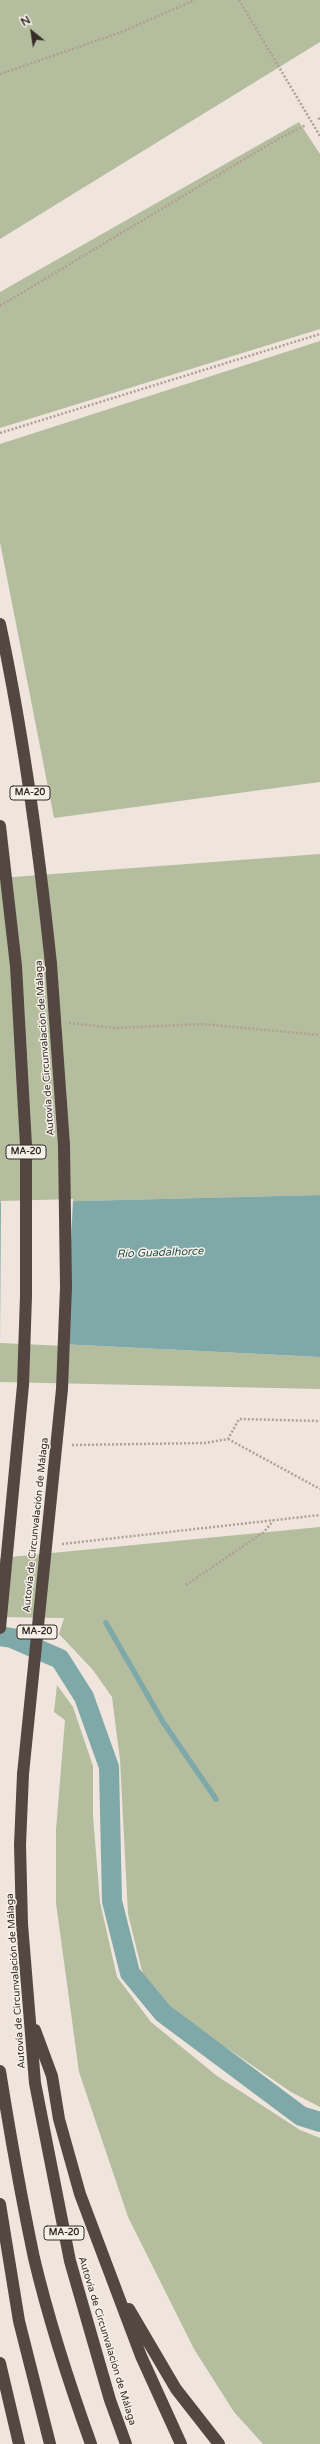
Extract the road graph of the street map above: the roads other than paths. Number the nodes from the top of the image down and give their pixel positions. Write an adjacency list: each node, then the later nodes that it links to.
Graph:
1 (0, 624): 4 (highway, Autovía de Circunvalación de Málaga / MA-20, bridge)
2 (0, 826): 3 (highway, MA-20, bridge)
3 (0, 1628)
4 (29, 2016): 7 (highway); 12 (highway, Autovía de Circunvalación de Málaga / MA-20)
5 (0, 2071): 11 (highway, MA-20)
6 (0, 2204): 10 (highway)
7 (109, 2276): 13 (highway); 14 (highway)
8 (0, 2363): 9 (highway)
9 (19, 2444)
10 (50, 2444)
11 (91, 2444)
12 (126, 2444)
13 (181, 2444)
14 (219, 2444)

